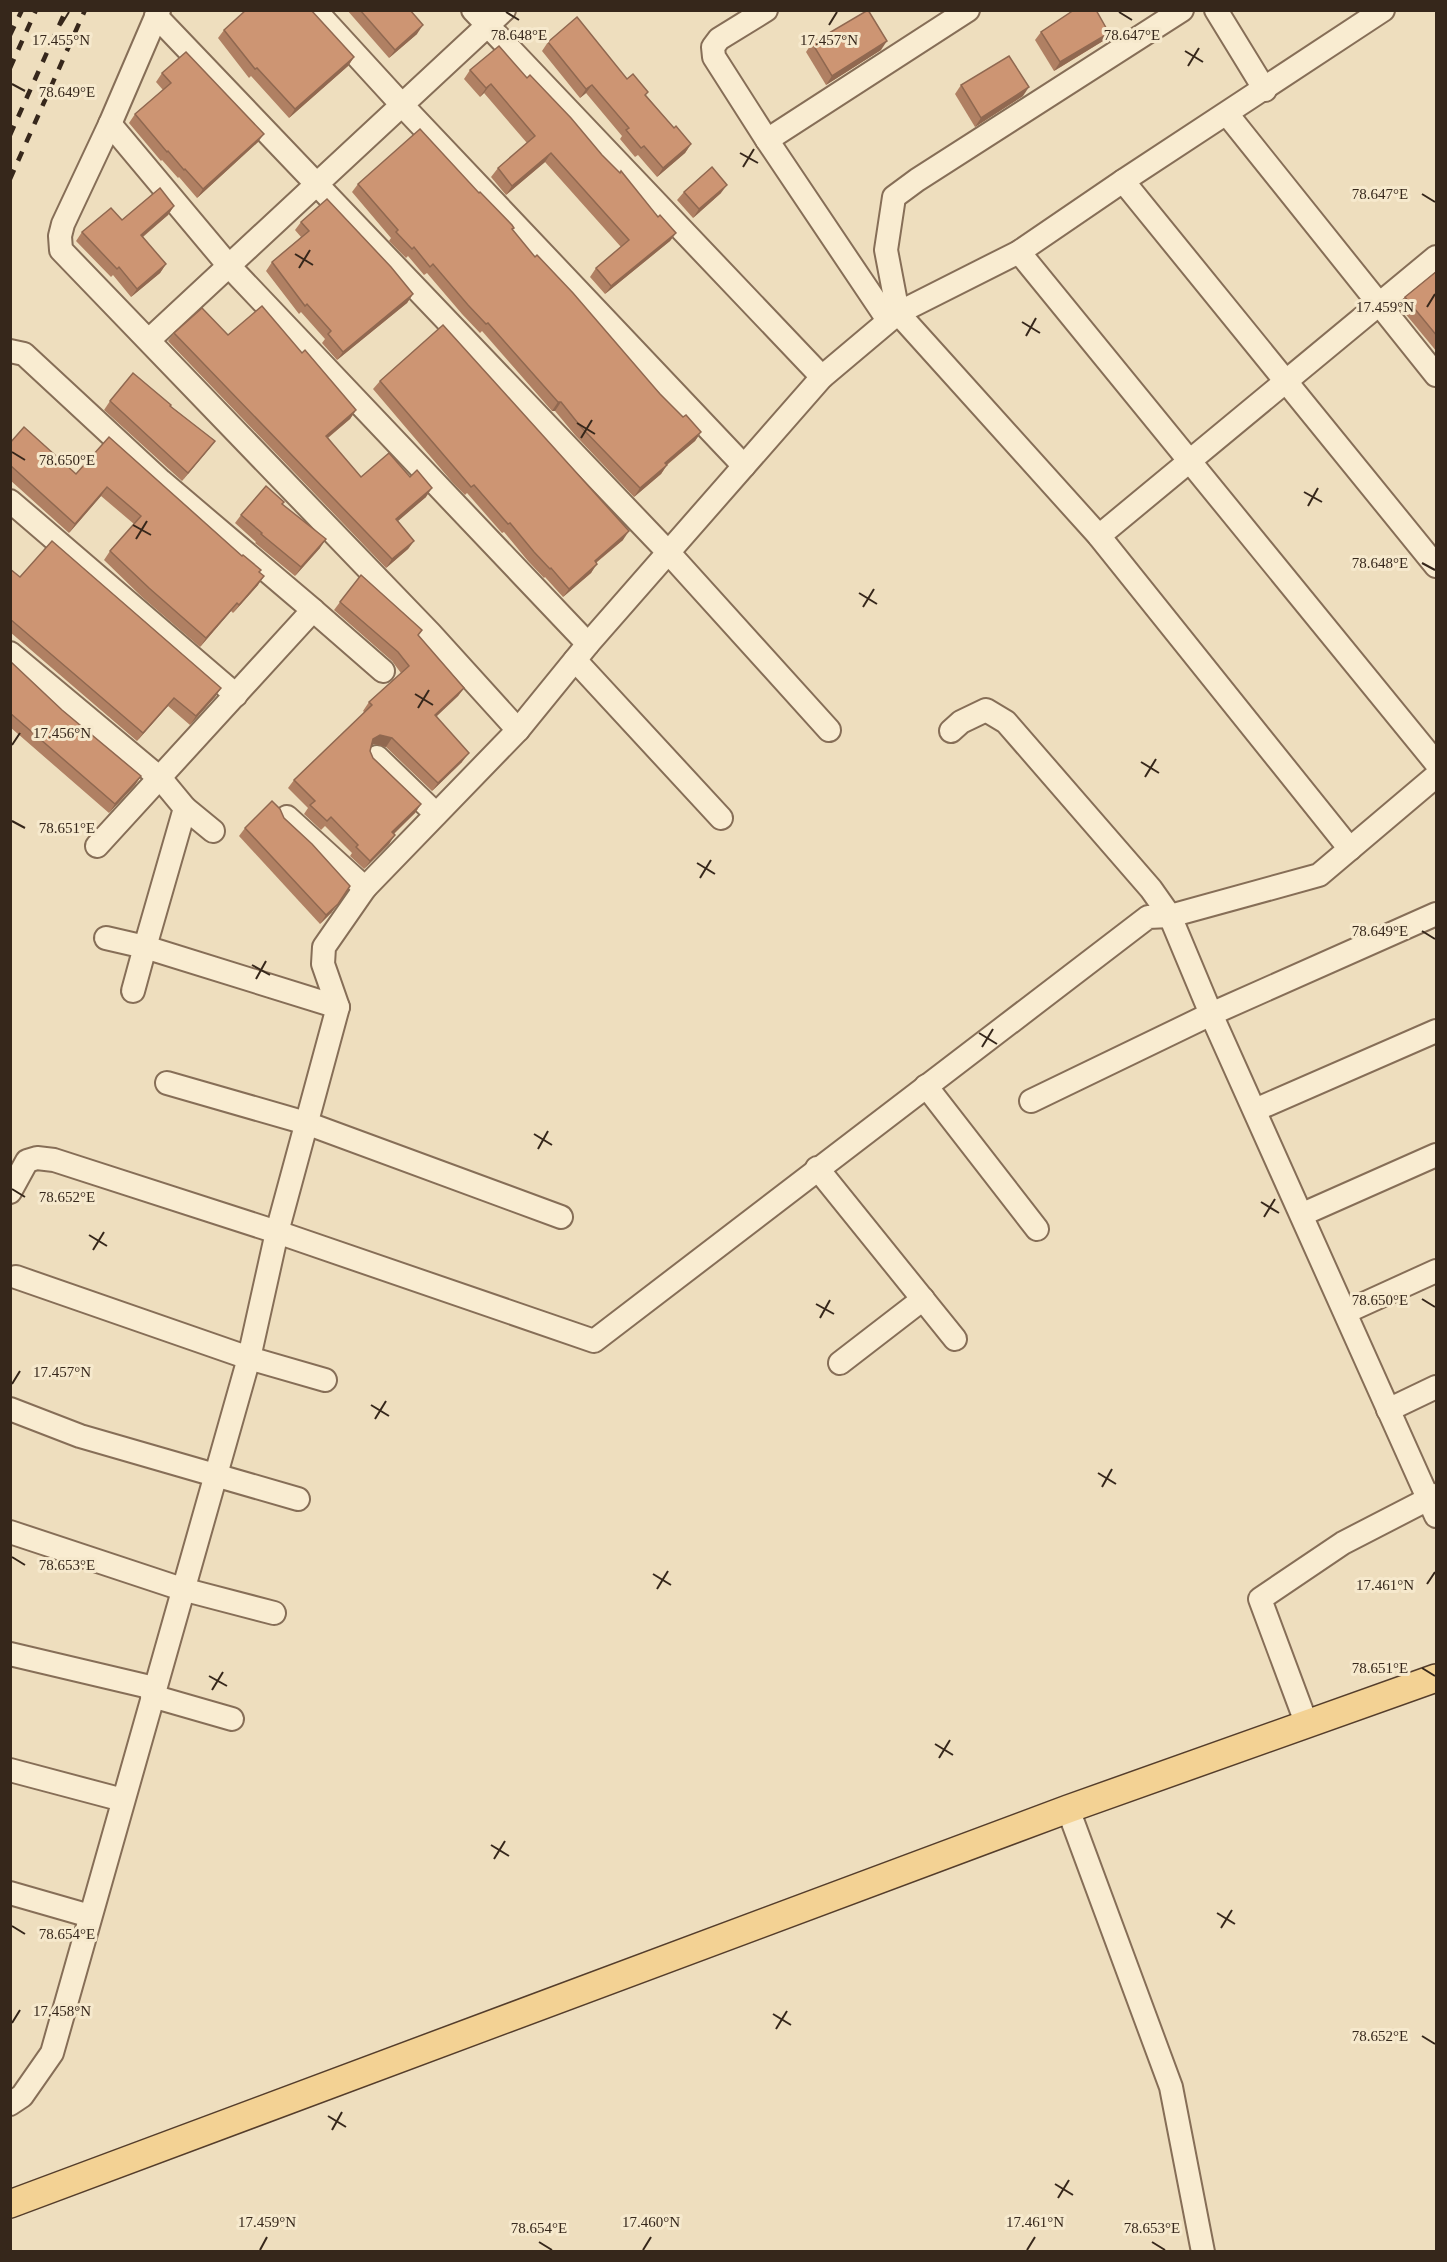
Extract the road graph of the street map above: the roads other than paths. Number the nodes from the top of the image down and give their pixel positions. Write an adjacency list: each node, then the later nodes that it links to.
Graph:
1 (315, 10): 11 (street)
2 (504, 10): 9 (street)
3 (766, 10): 14 (street)
4 (968, 10): 14 (street)
5 (1182, 10): 21 (street)
6 (1216, 10): 10 (street)
7 (158, 13): 13 (street); 16 (street)
8 (1371, 14): 10 (street)
9 (480, 18): 11 (street); 25 (street)
10 (1265, 90): 12 (street)
11 (402, 105): 16 (street); 28 (street)
12 (1227, 114): 15 (street); 20 (street)
13 (110, 124): 19 (street); 22 (street)
14 (767, 140): 21 (street)
15 (1123, 181): 17 (street); 26 (street)
16 (318, 183): 19 (street); 31 (street)
17 (1018, 252): 21 (street); 27 (street)
18 (1432, 253): 20 (street)
19 (229, 266): 22 (street); 34 (street)
20 (1380, 304): 24 (street); 26 (street)
21 (893, 316): 25 (street); 30 (street)
22 (149, 340): 38 (street)
23 (10, 351): 33 (street)
24 (1437, 375)
25 (822, 377): 28 (street)
26 (1285, 382): 27 (street); 32 (street)
27 (1190, 461): 30 (street); 42 (street)
28 (744, 466): 31 (street)
29 (10, 501): 37 (street)
30 (1099, 536): 51 (street)
31 (668, 552): 34 (street); 39 (street)
32 (1437, 566)
33 (313, 610): 36 (street); 37 (street)
34 (581, 652): 38 (street); 48 (street)
35 (10, 653): 44 (street)
36 (383, 671)
37 (236, 695): 44 (street)
38 (518, 730): 46 (street)
39 (829, 730)
40 (951, 731): 54 (street)
41 (376, 757): 46 (street)
42 (1437, 763)
43 (1437, 776): 51 (street)
44 (161, 779): 45 (street); 50 (street)
45 (185, 808): 49 (street); 56 (street)
46 (436, 814): 52 (street)
47 (287, 817): 52 (street)
48 (721, 818)
49 (213, 831)
50 (98, 846)
51 (1350, 849): 54 (street)
52 (365, 888): 58 (street)
53 (1437, 914): 59 (street)
54 (1170, 916): 59 (street); 62 (street)
55 (106, 938): 56 (street)
56 (145, 947): 57 (street); 58 (street)
57 (133, 991)
58 (338, 1007): 65 (street)
59 (1211, 1014): 63 (street); 64 (street)
60 (1437, 1031): 64 (street)
61 (167, 1083): 65 (street)
62 (926, 1086): 67 (street); 71 (street)
63 (1031, 1101)
64 (1256, 1110): 69 (street)
65 (306, 1123): 70 (street); 72 (street)
66 (1437, 1155): 69 (street)
67 (817, 1168): 72 (street); 75 (street)
68 (10, 1192): 72 (street)
69 (1302, 1214): 76 (street)
70 (561, 1217)
71 (1036, 1229)
72 (277, 1232): 78 (street)
73 (1437, 1271): 76 (street)
74 (16, 1276): 78 (street)
75 (923, 1299): 77 (street); 79 (street)
76 (1346, 1312): 83 (street)
77 (955, 1339)
78 (249, 1358): 80 (street); 84 (street)
79 (840, 1363)
80 (325, 1380)
81 (1437, 1387): 83 (street)
82 (10, 1409): 84 (street)
83 (1388, 1410): 86 (street)
84 (214, 1475): 85 (street); 88 (street)
85 (298, 1499)
86 (1434, 1503): 94 (street)
87 (10, 1532): 88 (street)
88 (182, 1589): 89 (street); 92 (street)
89 (274, 1613)
90 (10, 1654): 92 (street)
91 (1437, 1678): 94 (main road)
92 (153, 1692): 93 (street); 96 (street)
93 (232, 1719)
94 (1307, 1725): 97 (main road)
95 (10, 1770): 96 (street)
96 (123, 1800): 99 (street)
97 (1068, 1809): 101 (main road); 102 (street)
98 (10, 1893): 99 (street)
99 (90, 1917): 100 (street)
100 (10, 2104)
101 (10, 2204)
102 (1203, 2252)

